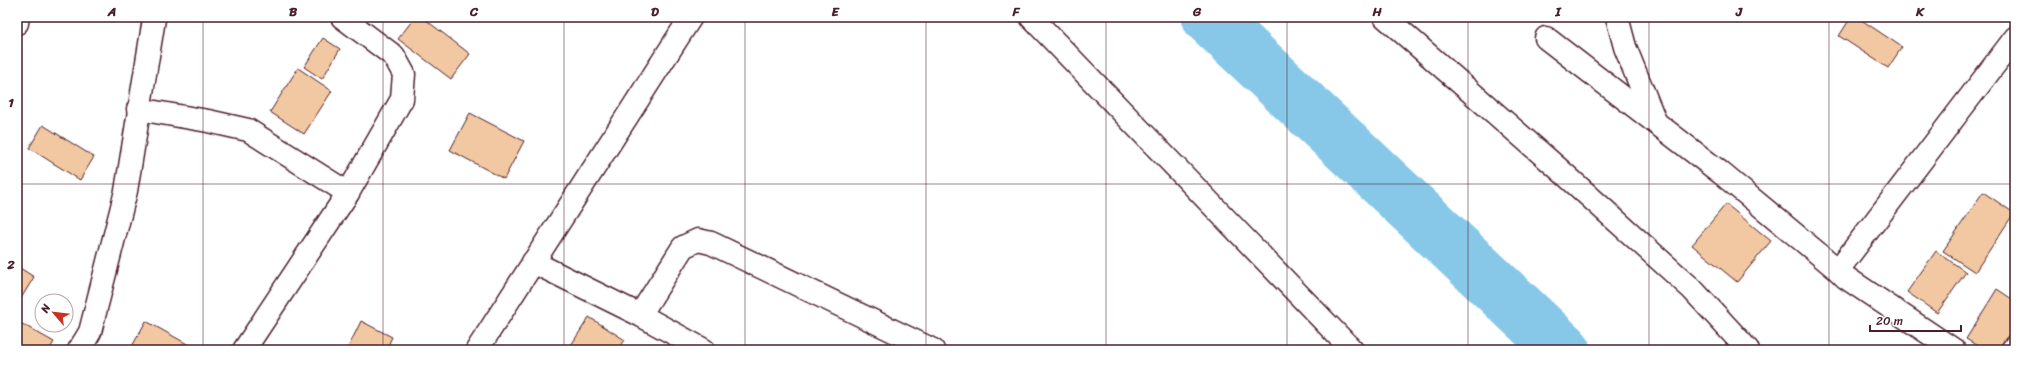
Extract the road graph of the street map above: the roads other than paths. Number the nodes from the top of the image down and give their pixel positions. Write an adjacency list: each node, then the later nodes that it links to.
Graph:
1 (18, 17): 8 (street)
2 (342, 17): 13 (street)
3 (691, 17): 14 (street)
4 (1031, 17): 23 (street)
5 (1385, 17): 24 (street)
6 (1617, 17): 12 (street)
7 (154, 19): 11 (street)
8 (17, 23)
9 (1546, 38): 12 (street)
10 (2015, 38): 15 (street)
11 (138, 109): 13 (street); 18 (street)
12 (1656, 123): 15 (street)
13 (348, 193): 19 (street)
14 (533, 262): 16 (street); 20 (street)
15 (1838, 270): 25 (street)
16 (640, 315): 21 (street); 22 (street)
17 (2015, 346): 26 (street)
18 (79, 350)
19 (244, 350)
20 (477, 350)
21 (704, 350)
22 (933, 350)
23 (1352, 350)
24 (1748, 350)
25 (1954, 350)
26 (2012, 350)

